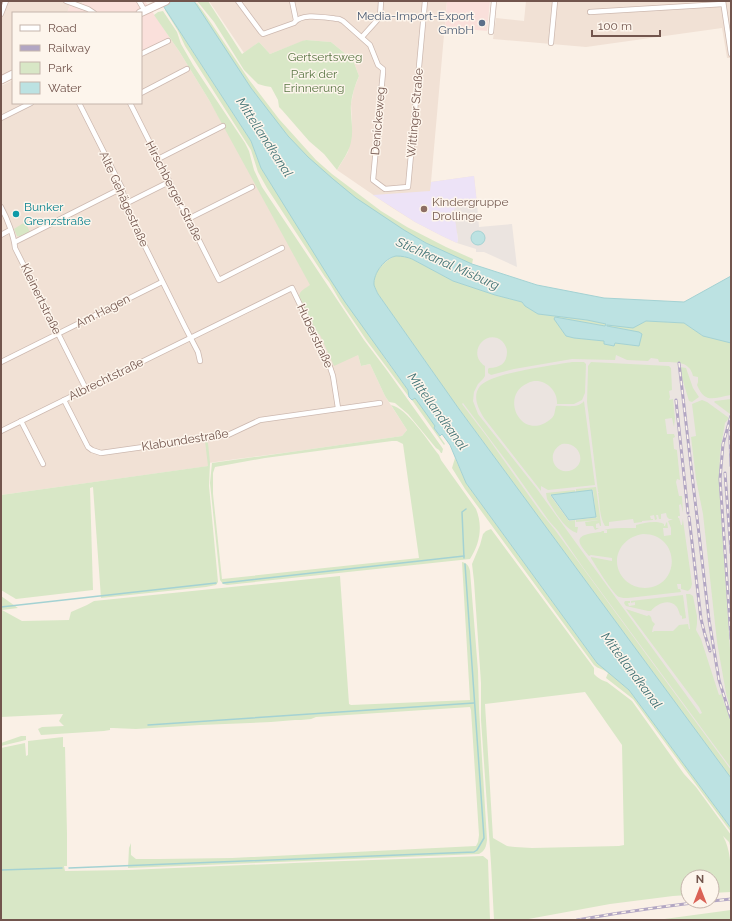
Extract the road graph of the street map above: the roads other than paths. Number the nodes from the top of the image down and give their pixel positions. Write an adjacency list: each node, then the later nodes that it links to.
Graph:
1 (6, 1): 15 (street)
2 (66, 1): 12 (street)
3 (139, 1): 13 (street)
4 (166, 1): 13 (main road)
5 (238, 1): 16 (street)
6 (292, 1): 16 (street)
7 (381, 1): 18 (street)
8 (425, 1): 33 (street, Wittinger Straße)
9 (494, 1): 17 (street)
10 (555, 1): 20 (street)
11 (723, 2): 14 (street); 22 (street)
12 (92, 12)
13 (142, 12)
14 (590, 12)
15 (1, 14)
16 (296, 20): 18 (street)
17 (490, 32)
18 (362, 37): 33 (street, Denickeweg)
19 (168, 40): 21 (street)
20 (551, 43)
21 (142, 53)
22 (731, 54)
23 (187, 69): 26 (street)
24 (12, 74): 25 (main road)
25 (1, 80)
26 (142, 92)
27 (29, 104): 30 (street)
28 (80, 104): 36 (street, Alte Gehägestraße)
29 (130, 104): 32 (street, Hirschberger Straße)
30 (1, 118)
31 (223, 126): 32 (street)
32 (158, 159): 34 (street, Hirschberger Straße)
33 (373, 180)
34 (170, 182): 37 (street); 39 (street, Hirschberger Straße)
35 (252, 187): 39 (street)
36 (122, 188): 37 (street, Alte Gehägestraße); 42 (street)
37 (125, 204): 44 (street, Alte Gehägestraße)
38 (1, 207): 40 (street, Kleinertstraße)
39 (188, 219): 43 (street, Hirschberger Straße)
40 (10, 230): 41 (street); 42 (street, Kleinertstraße)
41 (1, 235)
42 (15, 242): 46 (street, Kleinertstraße)
43 (282, 248)
44 (162, 282): 46 (street, Am Hagen); 47 (street, Alte Gehägestraße)
45 (292, 288): 47 (street, Albrechtstraße); 53 (street, Huberstraße)
46 (58, 334): 49 (street, Am Hagen); 50 (street, Kleinertstraße)
47 (191, 338): 48 (street); 50 (street, Albrechtstraße)
48 (200, 361)
49 (1, 362)
50 (86, 389): 51 (street, Albrechtstraße)
51 (64, 400): 53 (street, Klabundestraße); 54 (street, Albrechtstraße)
52 (380, 403): 53 (street, Klabundestraße)
53 (338, 408)
54 (21, 421): 55 (street, Albrechtstraße); 56 (street)
55 (1, 431)
56 (43, 464)

